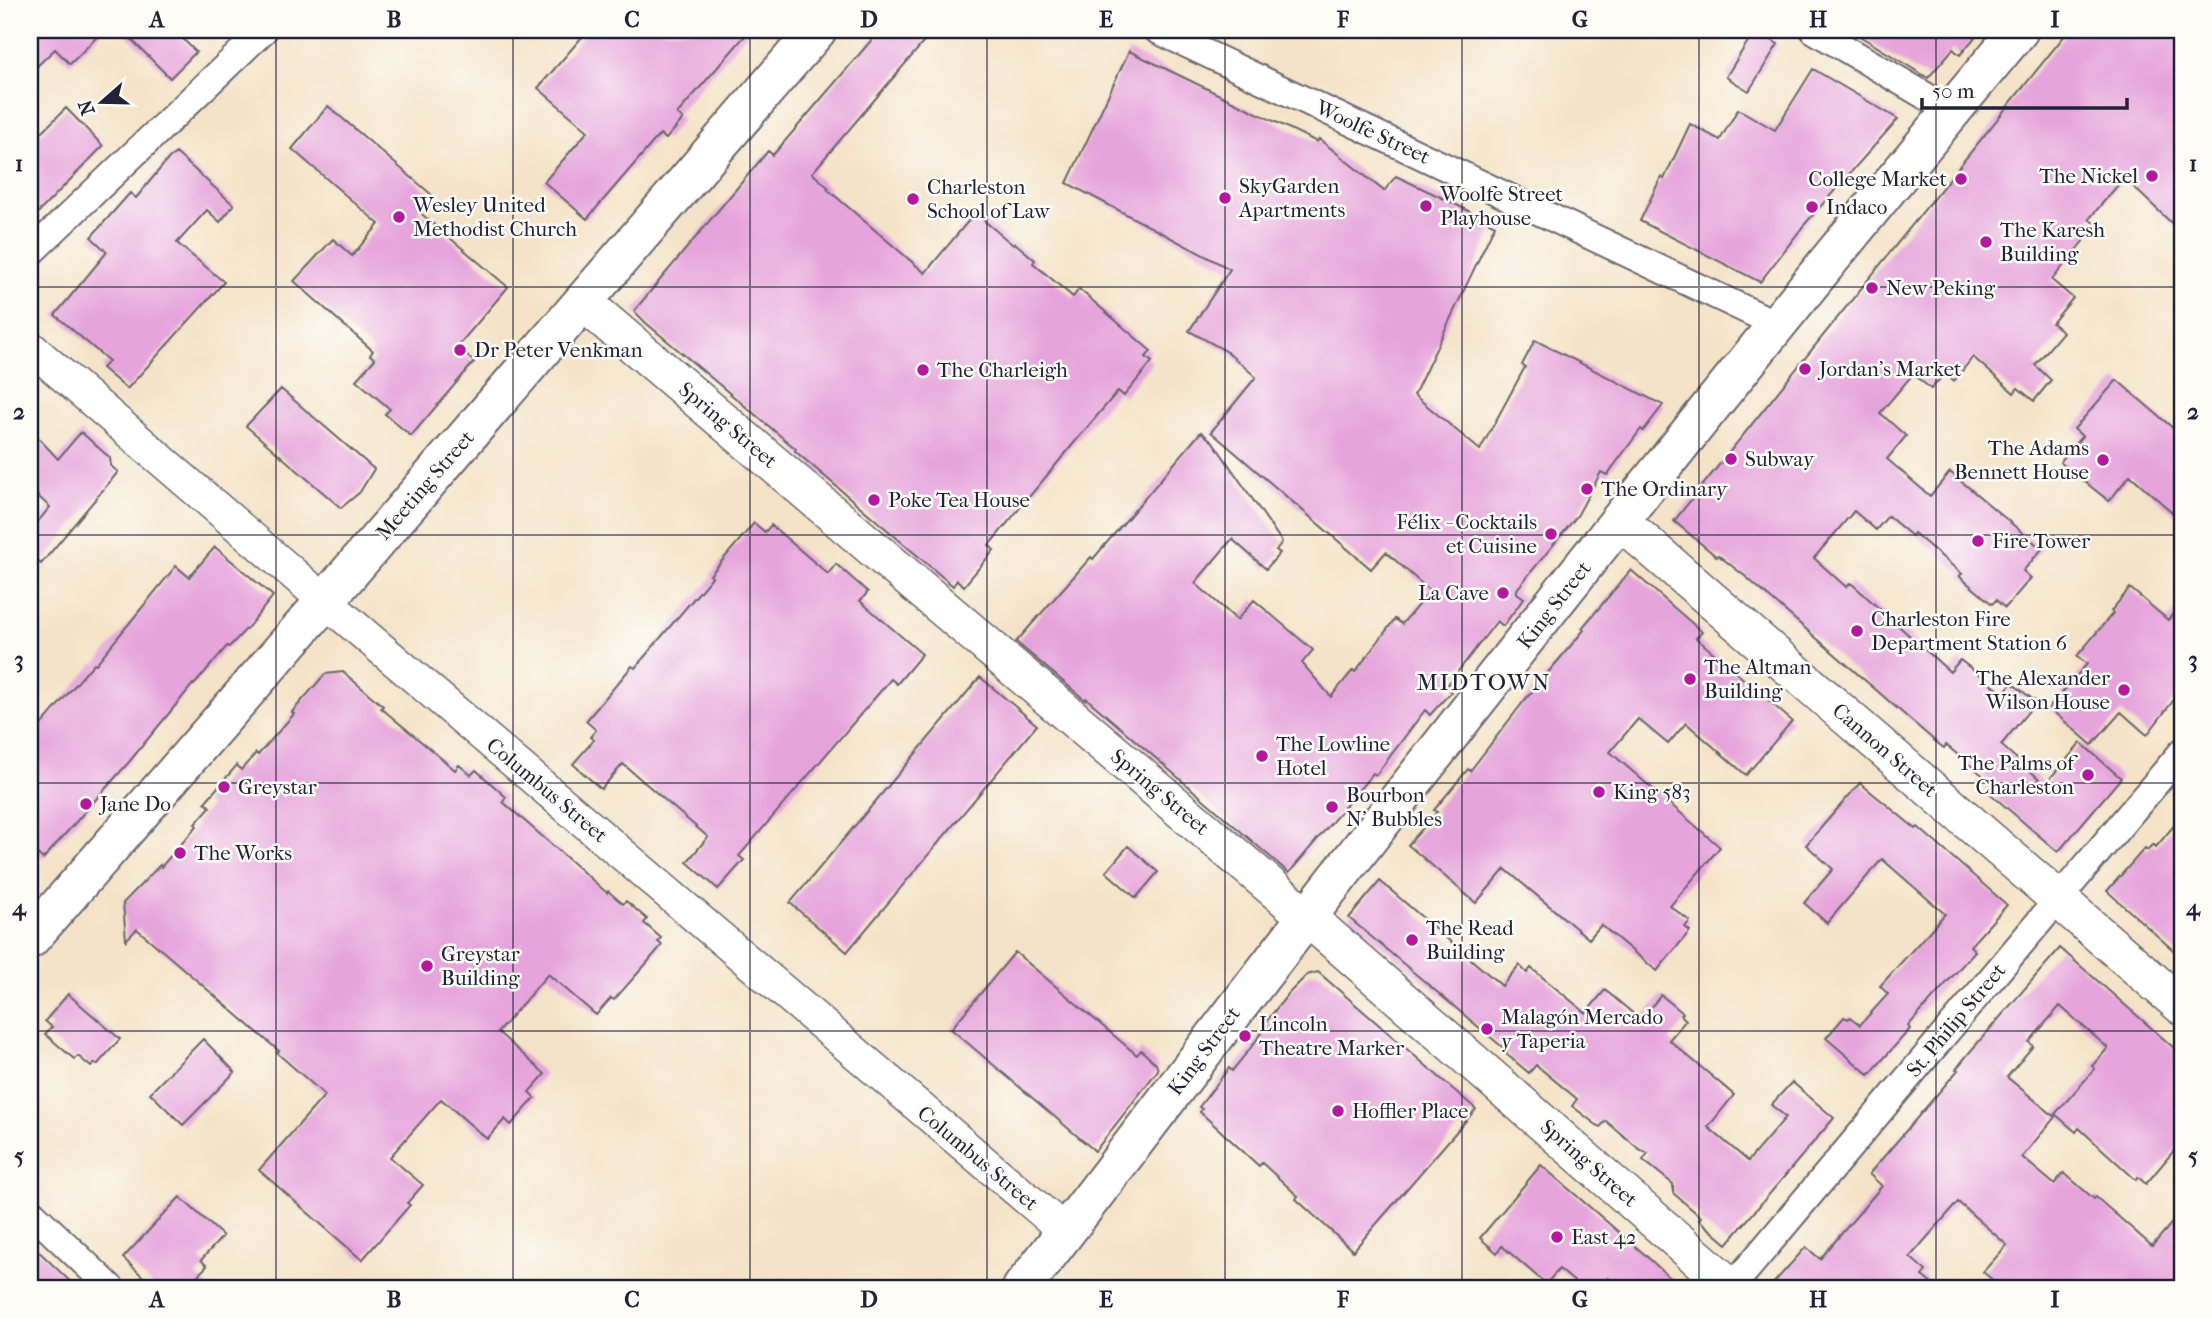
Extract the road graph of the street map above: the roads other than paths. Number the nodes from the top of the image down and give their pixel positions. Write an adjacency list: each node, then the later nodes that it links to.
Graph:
1 (264, 30): 7 (street)
2 (817, 30): 8 (main road, Meeting Street)
3 (1157, 30): 9 (street, Woolfe Street)
4 (1814, 30): 6 (street)
5 (2019, 30): 6 (main road, King Street)
6 (1951, 111): 9 (main road, King Street)
7 (30, 253)
8 (583, 302): 12 (main road, Meeting Street); 15 (main road, Spring Street)
9 (1778, 325): 11 (main road, King Street)
10 (30, 346): 12 (street, Columbus Street)
11 (1620, 521): 14 (main road, Cannon Street); 15 (main road, King Street)
12 (325, 601): 16 (main road, Meeting Street); 19 (street, Columbus Street)
13 (2182, 752): 14 (street, St. Philip Street)
14 (2058, 899): 17 (main road, Cannon Street); 22 (street, St. Philip Street)
15 (1307, 917): 19 (main road, King Street); 22 (main road, Spring Street)
16 (30, 939)
17 (2182, 1006)
18 (30, 1211): 20 (street)
19 (1066, 1232): 21 (main road, King Street)
20 (111, 1288)
21 (1022, 1288)
22 (1731, 1288)

